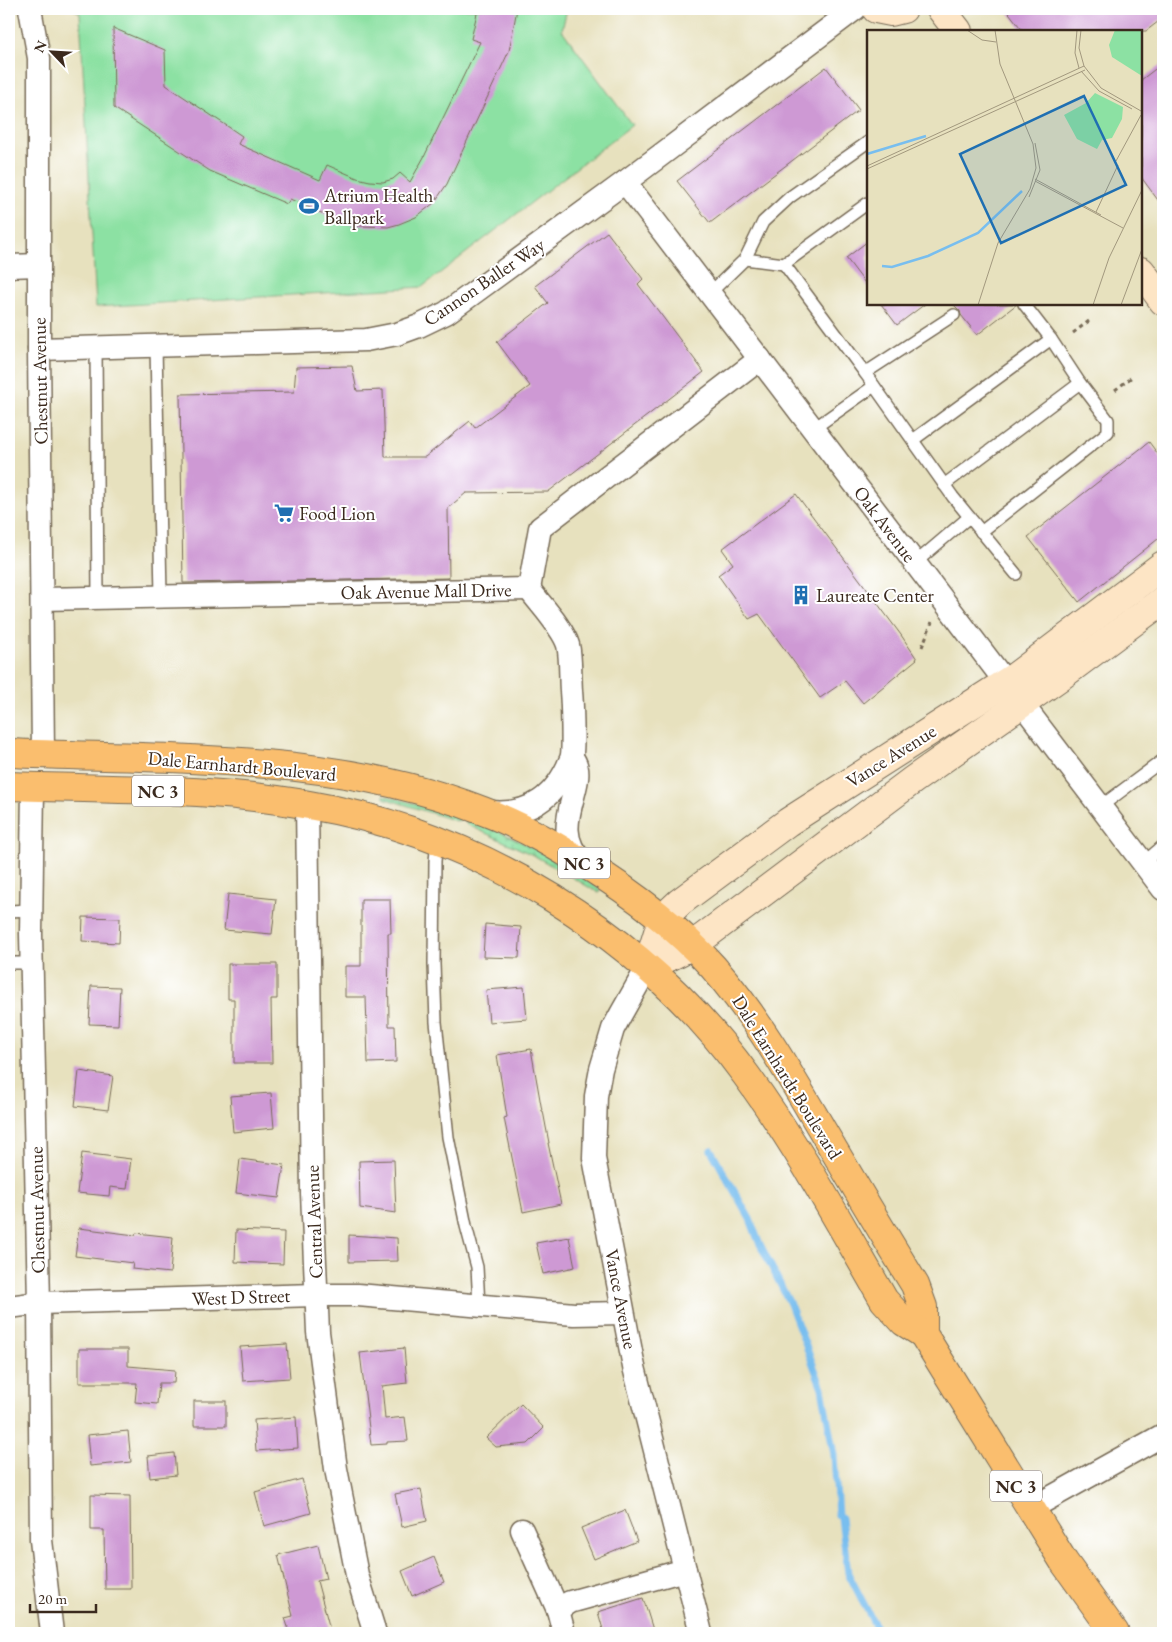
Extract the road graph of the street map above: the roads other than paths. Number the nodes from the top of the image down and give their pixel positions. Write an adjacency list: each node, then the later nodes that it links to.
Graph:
1 (30, 9): 12 (street, Chestnut Avenue)
2 (855, 9): 8 (street, Cannon Baller Way)
3 (876, 9): 4 (street)
4 (903, 9)
5 (941, 9): 6 (street)
6 (957, 30)
7 (867, 143): 10 (lane)
8 (626, 182): 15 (street, Oak Avenue); 20 (street, Cannon Baller Way)
9 (867, 204): 11 (lane)
10 (746, 259): 11 (lane); 15 (lane)
11 (784, 264): 24 (lane)
12 (39, 265): 13 (street); 22 (street, Chestnut Avenue)
13 (9, 266)
14 (1142, 272): 16 (street)
15 (710, 293): 23 (street, Oak Avenue)
16 (1163, 301)
17 (1025, 305): 19 (lane)
18 (954, 314): 24 (lane)
19 (1051, 339): 25 (lane); 28 (lane)
20 (156, 346): 21 (street, Cannon Baller Way); 36 (lane)
21 (96, 348): 22 (street, Cannon Baller Way); 37 (lane)
22 (39, 349): 38 (street, Chestnut Avenue)
23 (760, 359): 27 (street, Oak Avenue); 35 (street, Oak Avenue Mall Drive)
24 (865, 373): 26 (lane)
25 (1080, 383): 29 (lane); 31 (lane)
26 (874, 386): 27 (lane); 28 (lane)
27 (813, 429): 32 (street, Oak Avenue)
28 (913, 440): 29 (lane)
29 (944, 485): 30 (lane)
30 (970, 517): 31 (lane); 32 (lane)
31 (981, 532): 34 (lane)
32 (915, 563): 40 (street, Oak Avenue)
33 (1163, 565): 40 (street, Vance Avenue)
34 (1016, 574)
35 (529, 589): 36 (street, Oak Avenue Mall Drive); 43 (street)
36 (161, 596): 37 (street, Oak Avenue Mall Drive)
37 (98, 598): 38 (street, Oak Avenue Mall Drive)
38 (42, 599): 42 (street, Chestnut Avenue)
39 (1163, 600): 40 (street, Vance Avenue)
40 (1014, 693): 47 (street, Oak Avenue); 56 (street, Vance Avenue); 57 (street, Vance Avenue)
41 (9, 753): 42 (main road, Dale Earnhardt Boulevard / NC 3)
42 (43, 754): 48 (main road, Dale Earnhardt Boulevard / NC 3)
43 (572, 758): 48 (street); 51 (street)
44 (1163, 760): 47 (lane)
45 (21, 786): 46 (main road, Dale Earnhardt Boulevard / NC 3); 54 (street, Chestnut Avenue)
46 (307, 804): 49 (main road, Dale Earnhardt Boulevard / NC 3); 61 (street, Central Avenue)
47 (1100, 807): 52 (street, Oak Avenue)
48 (483, 811): 51 (main road, Dale Earnhardt Boulevard / NC 3)
49 (437, 841): 60 (main road, Dale Earnhardt Boulevard / NC 3); 63 (lane)
50 (1163, 846): 52 (lane)
51 (583, 863): 56 (main road, Dale Earnhardt Boulevard / NC 3)
52 (1143, 863): 53 (street, Oak Avenue)
53 (1163, 889)
54 (31, 910): 55 (lane); 59 (street, Chestnut Avenue)
55 (9, 911)
56 (662, 919): 57 (main road, Dale Earnhardt Boulevard / NC 3); 60 (street, Vance Avenue)
57 (693, 946): 60 (street, Vance Avenue); 66 (main road, Dale Earnhardt Boulevard / NC 3)
58 (9, 963): 59 (lane)
59 (32, 963): 62 (street, Chestnut Avenue)
60 (648, 968): 65 (street, Vance Avenue); 66 (main road, Dale Earnhardt Boulevard / NC 3)
61 (316, 1295): 62 (street, West D Street); 63 (street, West D Street); 73 (street, Central Avenue)
62 (39, 1303): 64 (street, West D Street); 72 (street, Chestnut Avenue)
63 (479, 1306): 65 (street, West D Street)
64 (9, 1307)
65 (623, 1312): 70 (street, Vance Avenue)
66 (923, 1334): 68 (main road, Dale Earnhardt Boulevard / NC 3)
67 (1163, 1435): 68 (street)
68 (1030, 1509): 76 (main road, Dale Earnhardt Boulevard / NC 3)
69 (522, 1530): 71 (street)
70 (685, 1570): 71 (street); 75 (street, Vance Avenue)
71 (558, 1610): 74 (street)
72 (52, 1633)
73 (375, 1633)
74 (564, 1633)
75 (701, 1633)
76 (1116, 1633)

